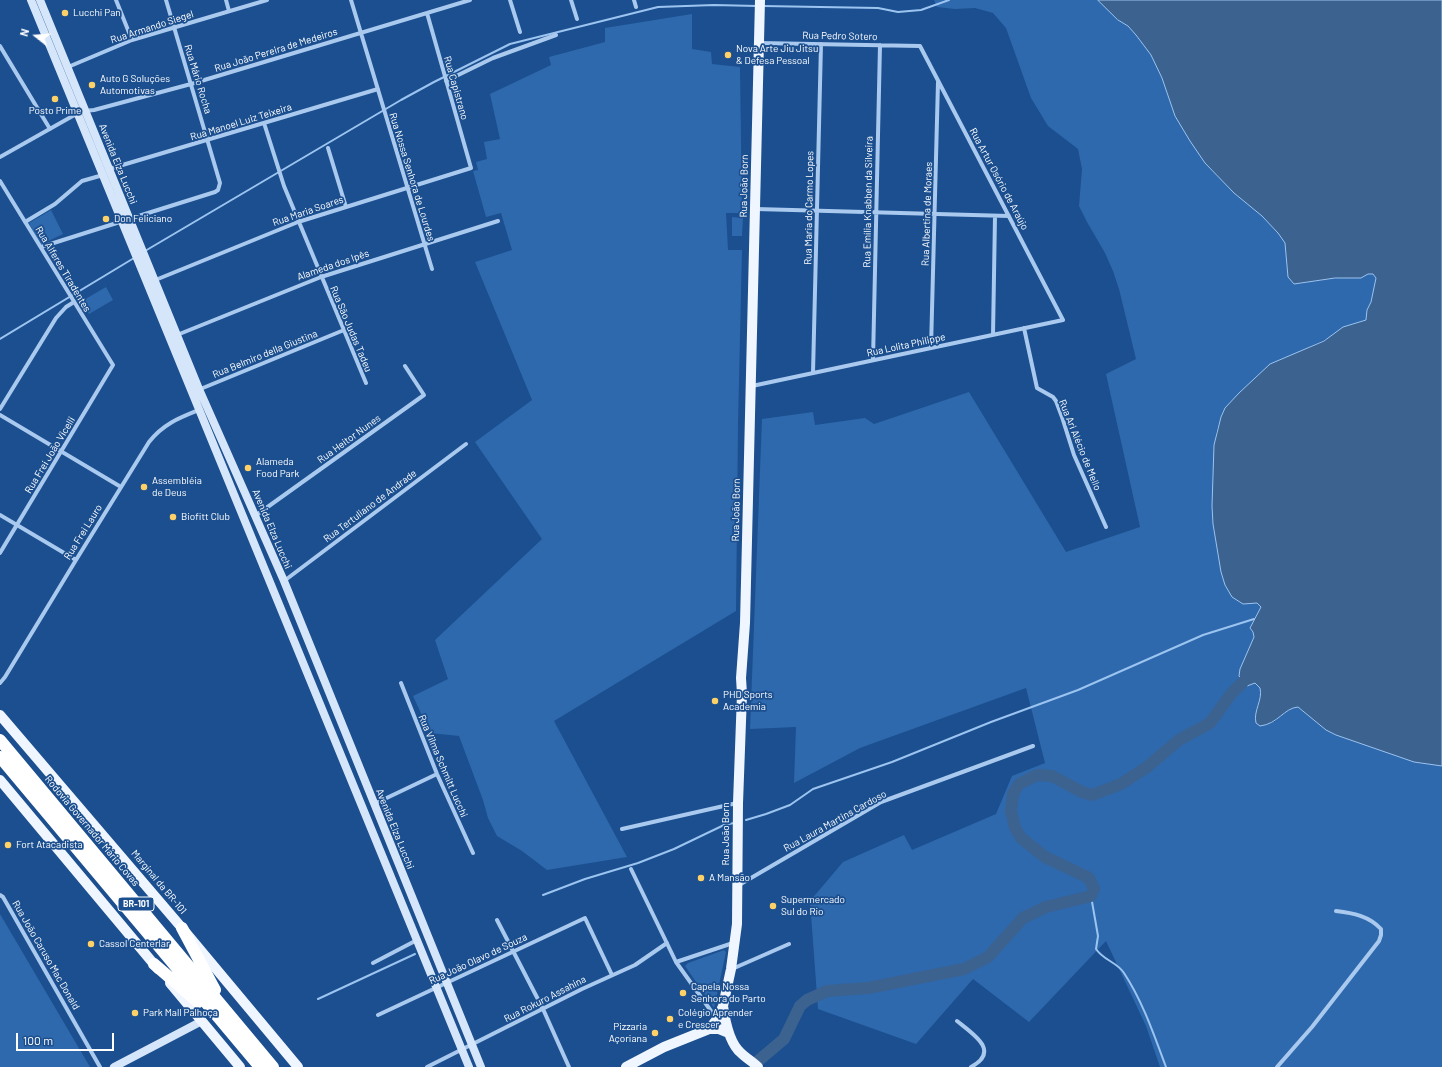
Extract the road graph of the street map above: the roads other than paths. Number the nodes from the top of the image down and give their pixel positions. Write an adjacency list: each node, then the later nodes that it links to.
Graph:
1 (31, 0): 32 (main road, Avenida Elza Lucchi)
2 (40, 0): 27 (main road, Avenida Elza Lucchi)
3 (116, 0): 21 (street)
4 (166, 0): 17 (street, Rua Mário Rocha)
5 (226, 0): 14 (street)
6 (267, 0): 14 (street, Rua Armando Siegel)
7 (351, 0): 19 (street, Rua Nossa Senhora de Lourdes)
8 (470, 0): 15 (street, Rua João Pereira de Medeiros)
9 (510, 0): 18 (street)
10 (571, 0): 16 (street)
11 (634, 0): 13 (street)
12 (760, 0): 22 (main road, Rua João Born)
13 (636, 7)
14 (229, 11): 17 (street, Rua Armando Siegel)
15 (427, 13): 19 (street, Rua João Pereira de Medeiros); 28 (street, Rua Capistrano)
16 (577, 19)
17 (174, 28): 21 (street, Rua Armando Siegel); 30 (street, Rua Mário Rocha)
18 (520, 32)
19 (361, 33): 30 (street, Rua João Pereira de Medeiros); 31 (street, Rua Nossa Senhora de Lourdes)
20 (556, 35): 28 (street)
21 (132, 40): 27 (street, Rua Armando Siegel)
22 (759, 43): 23 (street, Rua Pedro Sotero); 44 (main road, Rua João Born)
23 (821, 44): 24 (street, Rua Pedro Sotero); 45 (street, Rua Maria do Carmo Lopes)
24 (880, 45): 26 (street, Rua Pedro Sotero); 46 (street, Rua Emília Knabben da Silveira)
25 (0, 46): 34 (street)
26 (920, 46): 29 (street, Rua Artur Osório de Araújo)
27 (68, 67): 32 (main road, Avenida Elza Lucchi)
28 (446, 80): 38 (street, Rua Capistrano)
29 (938, 81): 47 (street, Rua Albertina de Moraes); 49 (street, Rua Artur Osório de Araújo)
30 (191, 84): 32 (street, Rua João Pereira de Medeiros); 35 (street, Rua Mário Rocha)
31 (378, 89): 33 (street, Rua Manoel Luiz Teixeira); 42 (street, Rua Nossa Senhora de Lourdes)
32 (82, 112): 34 (street, Rua João Pereira de Medeiros); 39 (main road, Avenida Elza Lucchi); 40 (main road, Avenida Elza Lucchi)
33 (264, 123): 35 (street, Rua Manoel Luiz Teixeira); 53 (street, Rua São Judas Tadeu)
34 (50, 129): 37 (street, Rua João Pereira de Medeiros)
35 (208, 140): 39 (street, Rua Manoel Luiz Teixeira); 50 (street, Rua Mário Rocha)
36 (328, 148): 43 (street)
37 (0, 158)
38 (471, 168): 42 (street, Rua Maria Soares)
39 (110, 169): 50 (main road, Avenida Elza Lucchi)
40 (102, 175): 50 (main road, Avenida Elza Lucchi); 52 (street)
41 (0, 181): 52 (street, Rua Alferes Tiradentes)
42 (407, 187): 43 (street, Rua Maria Soares); 54 (street, Rua Nossa Senhora de Lourdes)
43 (346, 206): 53 (street, Rua Maria Soares)
44 (755, 209): 45 (street); 71 (main road, Rua João Born)
45 (817, 211): 46 (street); 69 (street, Rua Maria do Carmo Lopes)
46 (876, 213): 47 (street); 66 (street, Rua Emília Knabben da Silveira)
47 (935, 214): 48 (street); 65 (street, Rua Albertina de Moraes)
48 (995, 216): 49 (street); 64 (street)
49 (1009, 216): 60 (street, Rua Artur Osório de Araújo)
50 (126, 220): 55 (street); 58 (main road, Avenida Elza Lucchi)
51 (498, 221): 54 (street, Alameda dos Ipês)
52 (25, 222): 55 (street, Rua Alferes Tiradentes)
53 (298, 222): 57 (street, Rua São Judas Tadeu); 58 (street, Rua Maria Soares)
54 (424, 243): 56 (street, Rua Nossa Senhora de Lourdes); 57 (street, Alameda dos Ipês)
55 (41, 247): 59 (street, Rua Alferes Tiradentes)
56 (432, 269)
57 (321, 277): 62 (street, Rua São Judas Tadeu); 63 (street, Alameda dos Ipês)
58 (151, 282): 63 (main road, Avenida Elza Lucchi); 72 (main road, Avenida Elza Lucchi)
59 (73, 300): 67 (street, Rua Alferes Tiradentes); 74 (street)
60 (1063, 320): 61 (street, Rua Lolita Philippe)
61 (1024, 328): 64 (street, Rua Lolita Philippe); 83 (street, Rua Ari Alécio de Mello)
62 (344, 330): 70 (street, Rua São Judas Tadeu); 72 (street, Rua Belmiro della Giustina)
63 (177, 335): 72 (main road, Avenida Elza Lucchi)
64 (992, 335): 65 (street, Rua Lolita Philippe)
65 (931, 348): 66 (street, Rua Lolita Philippe)
66 (873, 360): 69 (street, Rua Lolita Philippe)
67 (113, 365): 78 (street, Rua Frei João Vicelli)
68 (405, 366): 81 (street, Rua Heitor Nunes)
69 (813, 373): 71 (street, Rua Lolita Philippe)
70 (366, 383)
71 (751, 386): 97 (main road, Rua João Born)
72 (196, 390): 73 (main road, Avenida Elza Lucchi); 75 (main road, Avenida Elza Lucchi)
73 (207, 407): 75 (street, Rua Frei Lauro); 81 (main road, Avenida Elza Lucchi)
74 (0, 409)
75 (199, 410): 79 (street, Rua Frei Lauro); 88 (main road, Avenida Elza Lucchi)
76 (0, 415): 78 (street)
77 (466, 444): 86 (street, Rua Tertuliano de Andrade)
78 (61, 451): 79 (street); 82 (street, Rua Frei João Vicelli)
79 (121, 487): 85 (street, Rua Frei Lauro)
80 (0, 516): 82 (street)
81 (255, 516): 86 (main road, Avenida Elza Lucchi)
82 (17, 524): 84 (street, Rua Frei João Vicelli); 85 (street)
83 (1106, 527)
84 (0, 553)
85 (76, 560): 89 (street, Rua Frei Lauro)
86 (284, 581): 87 (main road, Avenida Elza Lucchi)
87 (317, 664): 88 (main road); 98 (main road, Avenida Elza Lucchi)
88 (306, 670): 107 (main road, Avenida Elza Lucchi)
89 (0, 683)
90 (401, 683): 95 (street, Rua Vilma Schmitt Lucchi)
91 (0, 715): 106 (main road, Marginal da BR-101)
92 (0, 740): 121 (highway, Rodovia Governador Mário Covas / BR-101)
93 (1033, 746): 102 (street, Rua Laura Martins Cardoso)
94 (0, 757): 126 (highway, BR-101)
95 (437, 774): 98 (street); 100 (street, Rua Vilma Schmitt Lucchi)
96 (0, 780): 114 (main road)
97 (738, 803): 99 (street); 102 (main road, Rua João Born)
98 (374, 804): 117 (main road, Avenida Elza Lucchi)
99 (622, 829)
100 (473, 853)
101 (631, 869): 109 (street)
102 (738, 885): 108 (main road, Rua João Born)
103 (0, 895): 131 (street, Rua João Caruso Mac Donald)
104 (1336, 911): 144 (street)
105 (497, 920): 111 (street)
106 (182, 928): 121 (highway); 136 (main road, Marginal da BR-101)
107 (417, 940): 113 (street); 118 (main road, Avenida Elza Lucchi)
108 (735, 942): 112 (street); 115 (main road, Rua João Born)
109 (668, 943): 112 (street); 116 (street, Rua Rokuro Assahina)
110 (789, 944): 115 (street)
111 (514, 951): 116 (street, Rua João Olavo de Souza); 117 (street, Rua João Olavo de Souza); 120 (street)
112 (676, 962): 123 (street)
113 (372, 963)
114 (154, 964): 125 (main road); 126 (highway)
115 (731, 969): 119 (main road, Rua João Born)
116 (612, 976): 120 (street, Rua Rokuro Assahina)
117 (447, 983): 118 (street, Rua João Olavo de Souza); 129 (main road, Avenida Elza Lucchi)
118 (437, 988): 122 (street, Rua João Olavo de Souza); 130 (main road, Avenida Elza Lucchi)
119 (724, 1006): 123 (main road); 128 (main road)
120 (543, 1009): 129 (street, Rua Rokuro Assahina); 140 (street)
121 (227, 1013): 135 (highway, Rodovia Governador Mário Covas / BR-101)
122 (378, 1015)
123 (717, 1019): 127 (main road)
124 (957, 1020): 143 (street)
125 (202, 1021): 132 (main road); 133 (main road)
126 (228, 1028): 134 (highway, BR-101)
127 (709, 1029): 128 (main road); 141 (main road)
128 (729, 1033): 142 (main road)
129 (472, 1045): 130 (street, Rua Rokuro Assahina); 139 (main road, Avenida Elza Lucchi)
130 (462, 1050): 137 (street, Rua Rokuro Assahina); 138 (main road, Avenida Elza Lucchi)
131 (100, 1067)
132 (114, 1067)
133 (240, 1067)
134 (260, 1067)
135 (273, 1067)
136 (298, 1067)
137 (427, 1067)
138 (469, 1067)
139 (481, 1067)
140 (569, 1067)
141 (626, 1067)
142 (758, 1067)
143 (971, 1067)
144 (1277, 1067)

